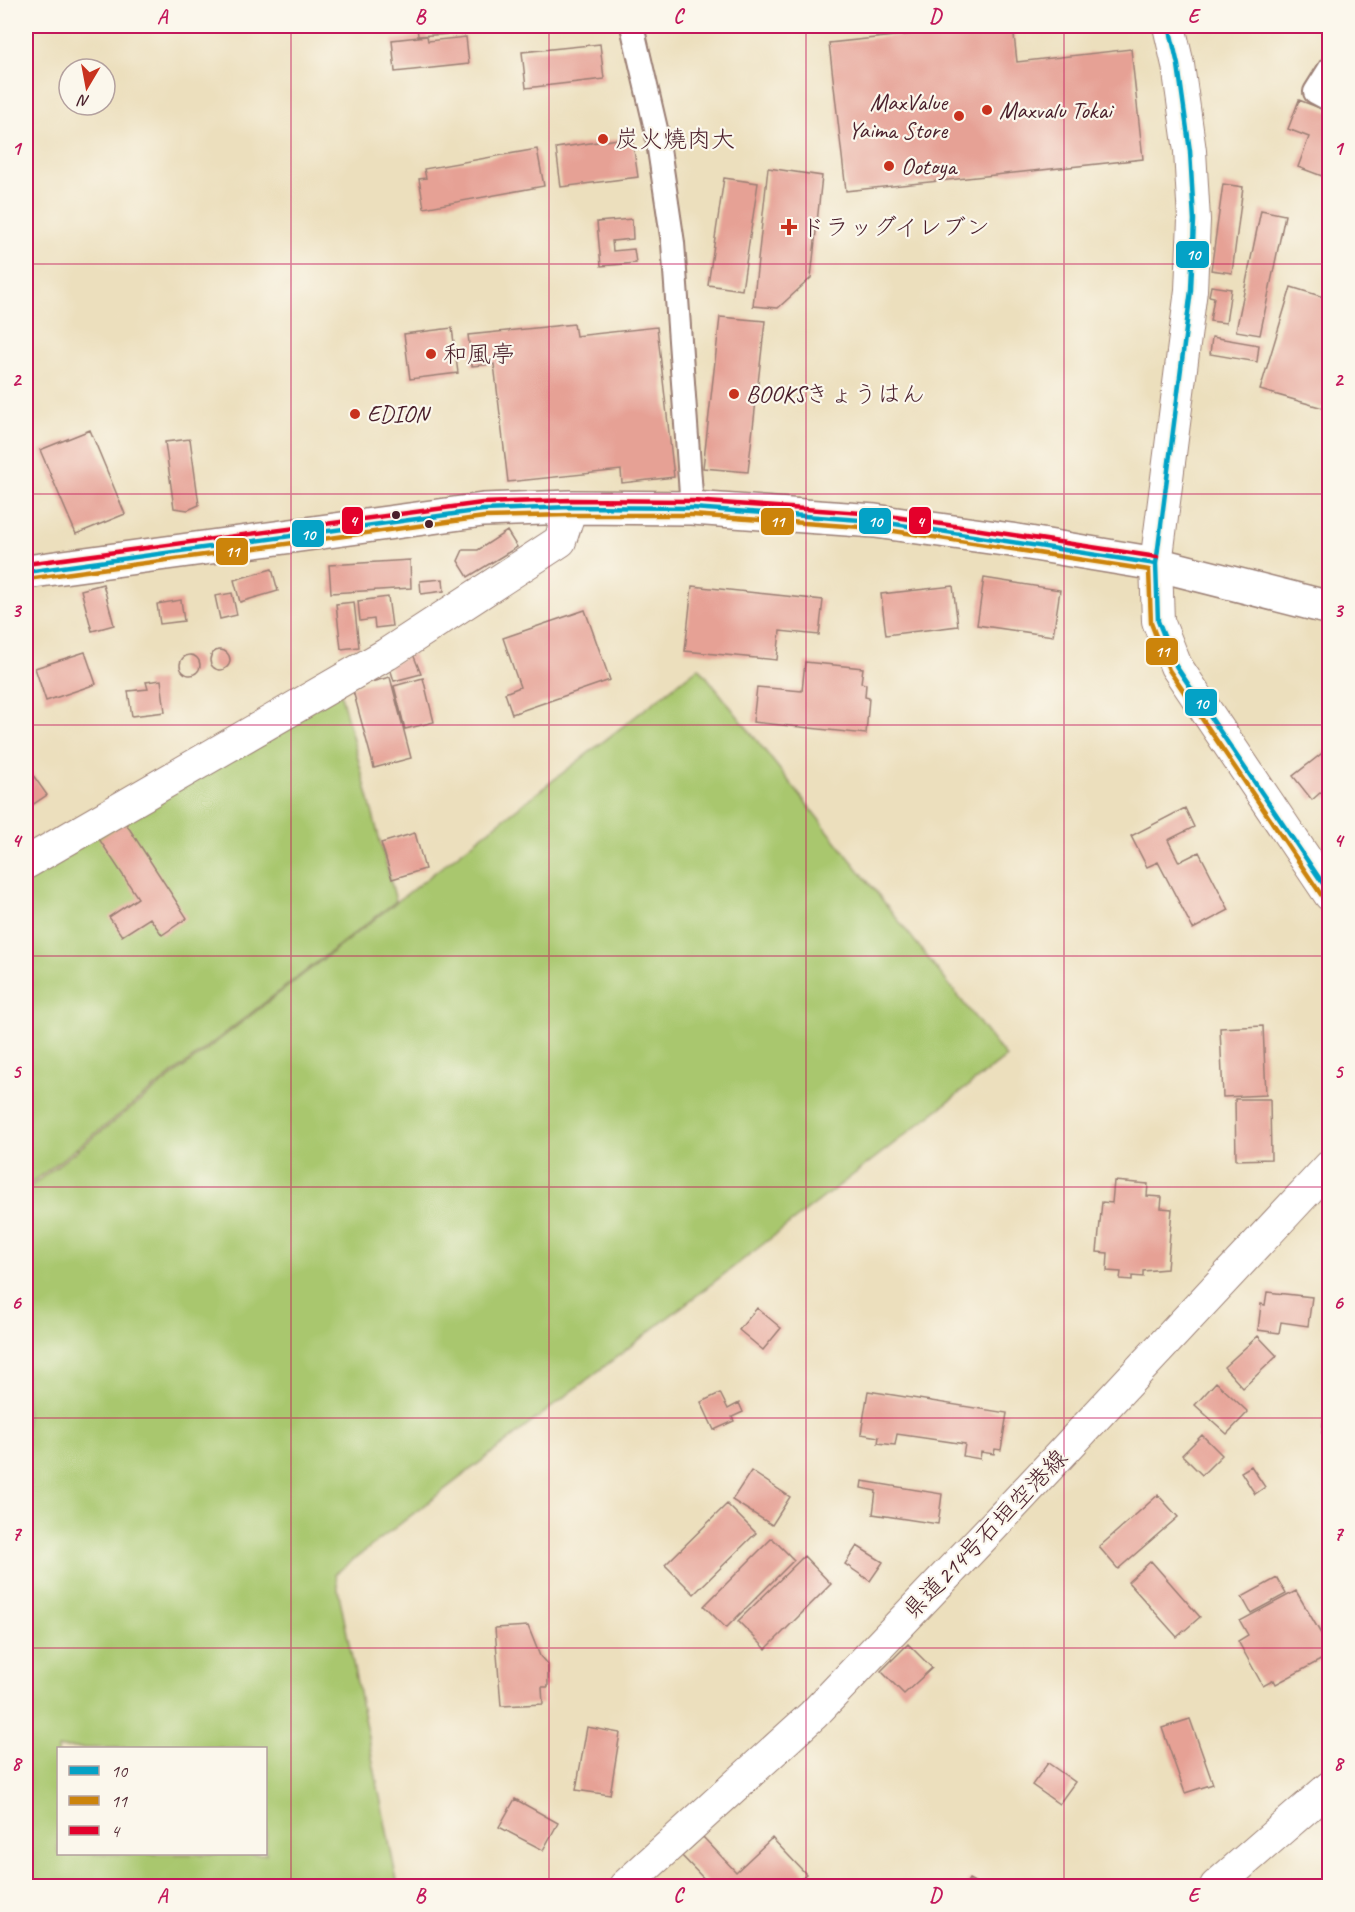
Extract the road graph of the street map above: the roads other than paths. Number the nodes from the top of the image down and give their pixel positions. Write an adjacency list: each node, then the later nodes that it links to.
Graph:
1 (632, 26): 6 (street)
2 (1169, 26): 7 (street)
3 (1329, 68): 4 (street)
4 (1329, 100)
5 (571, 507): 6 (highway); 8 (highway); 10 (street)
6 (692, 508): 7 (highway)
7 (1156, 564): 9 (highway); 11 (street)
8 (26, 572)
9 (1329, 608)
10 (26, 862)
11 (1329, 895)
12 (1329, 1166): 14 (street, 県道214号石垣空港線)
13 (1329, 1787): 15 (street)
14 (625, 1887)
15 (1216, 1887)

